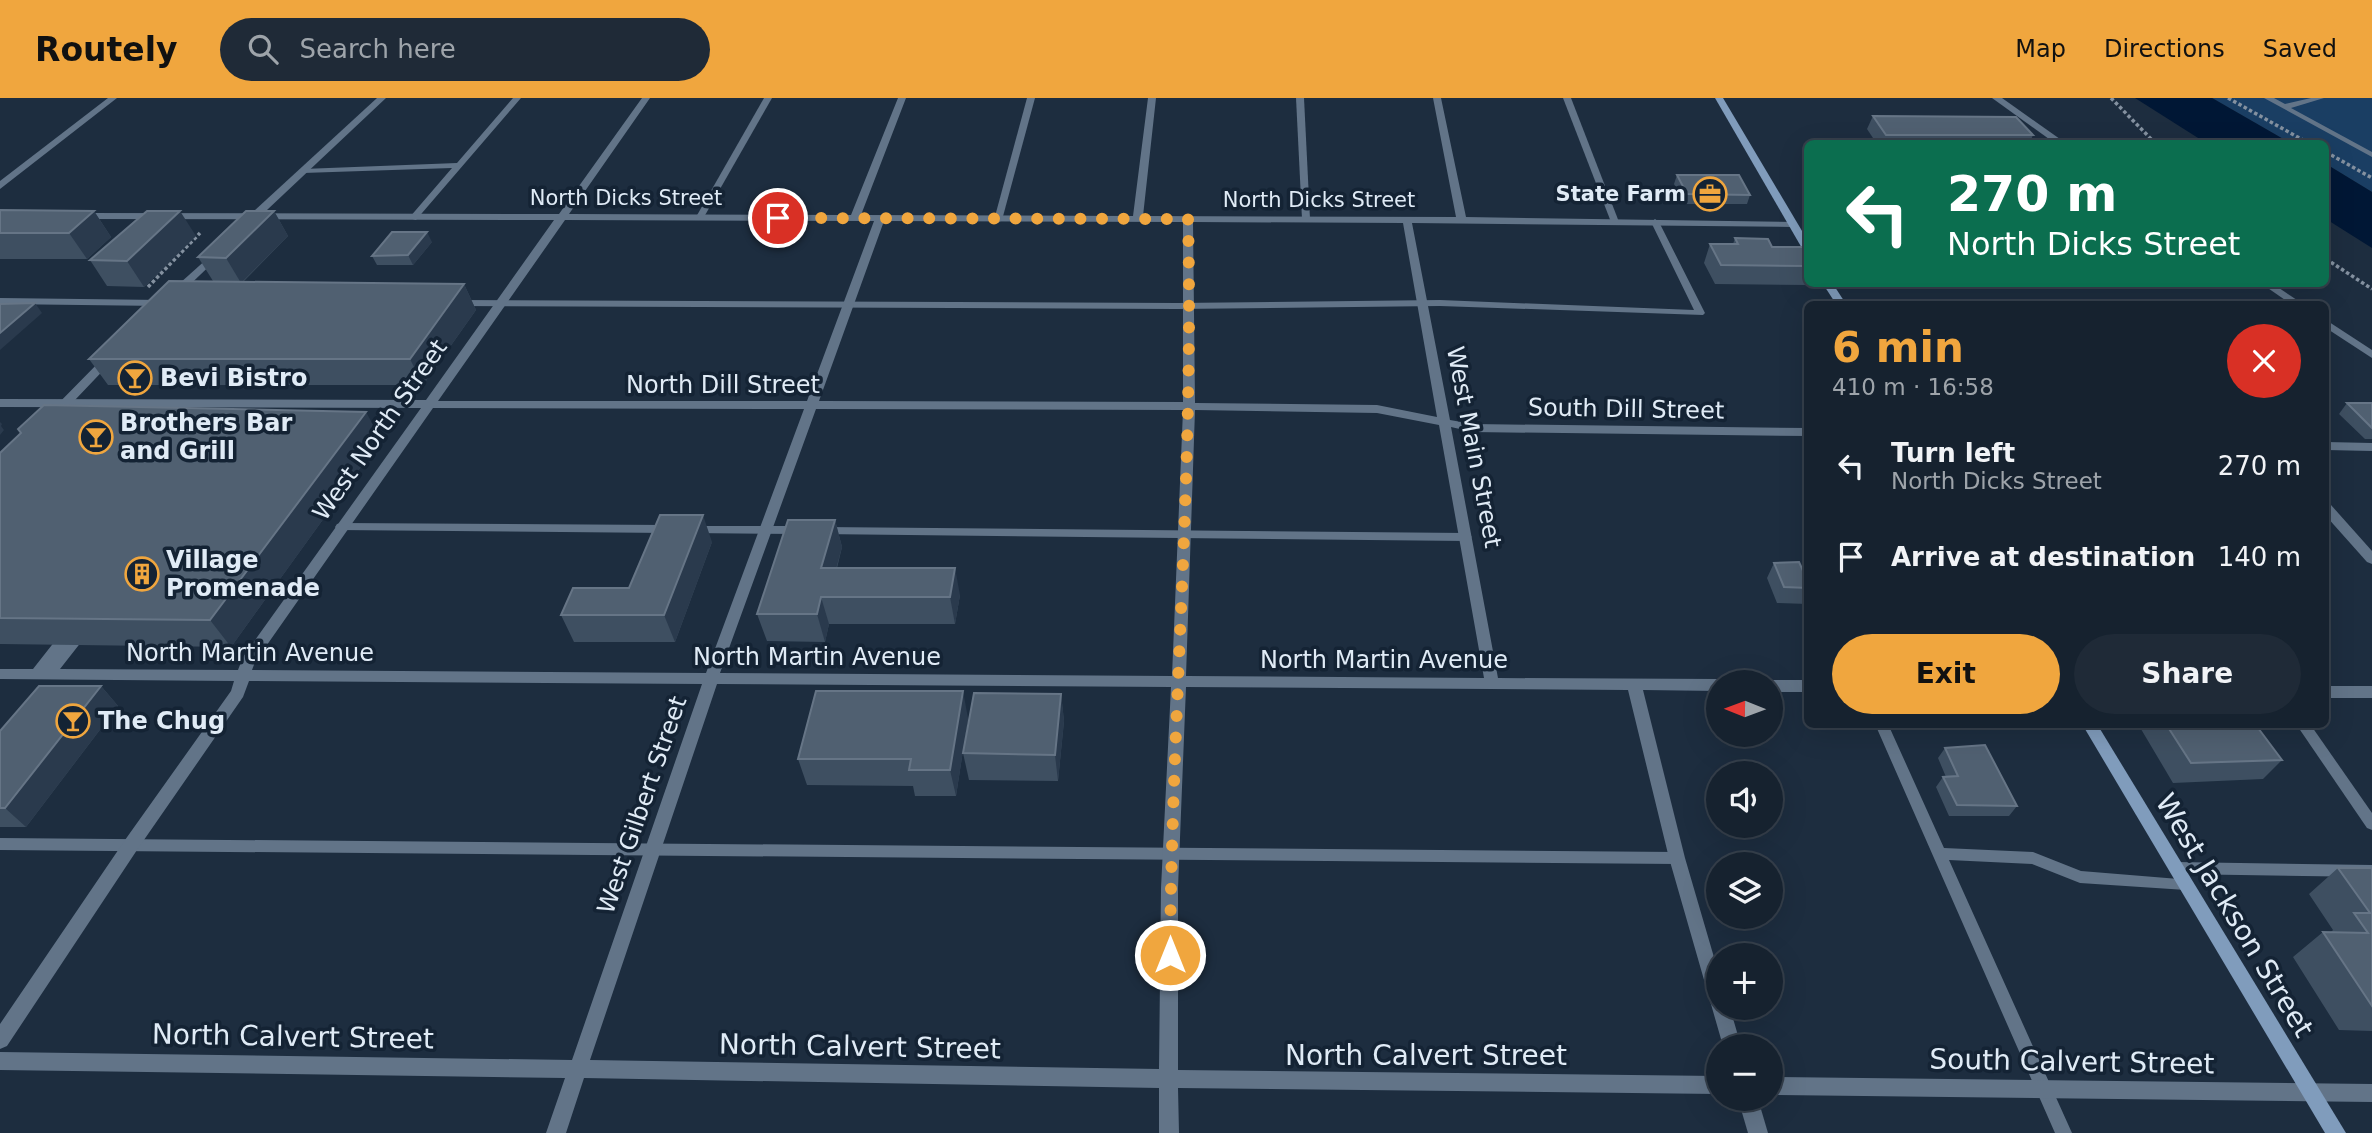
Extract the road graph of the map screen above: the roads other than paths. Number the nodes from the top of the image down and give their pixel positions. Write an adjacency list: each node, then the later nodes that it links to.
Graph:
1 (113, 98): 21 (street)
2 (382, 98): 20 (street)
3 (517, 98): 19 (lane)
4 (646, 98): 26 (street, West North Street)
5 (768, 98): 24 (lane)
6 (902, 98): 27 (street)
7 (1031, 98): 32 (lane)
8 (1152, 98): 28 (street)
9 (1300, 98): 31 (lane)
10 (1437, 98): 34 (street)
11 (1567, 98): 35 (lane)
12 (1719, 98): 37 (main road)
13 (1996, 98): 17 (street)
14 (2268, 98): 16 (lane)
15 (2320, 98): 16 (lane)
16 (2284, 107): 18 (lane)
17 (2057, 140)
18 (2372, 155)
19 (459, 165): 20 (lane); 25 (lane)
20 (303, 171): 23 (street)
21 (0, 186)
22 (68, 216): 23 (street, North Dicks Street)
23 (253, 216): 25 (street, North Dicks Street); 38 (street)
24 (700, 217): 26 (street, North Dicks Street); 27 (street, North Dicks Street)
25 (413, 218): 26 (street, North Dicks Street)
26 (559, 218): 47 (street, West North Street)
27 (855, 218): 29 (street, North Dicks Street)
28 (1138, 218): 30 (street, North Dicks Street); 32 (street, North Dicks Street)
29 (880, 219): 32 (street, North Dicks Street); 49 (street, West Gilbert Street)
30 (1188, 219): 31 (street, North Dicks Street); 50 (street)
31 (1306, 219): 33 (street, North Dicks Street)
32 (998, 220)
33 (1407, 220): 34 (street, North Dicks Street); 48 (street, West Main Street)
34 (1462, 220): 35 (street, North Dicks Street)
35 (1615, 222): 36 (street, North Dicks Street)
36 (1655, 222): 37 (street, North Dicks Street); 48 (lane)
37 (1792, 224): 39 (main road)
38 (234, 235)
39 (1804, 244)
40 (225, 245): 45 (street)
41 (2272, 287): 43 (street)
42 (0, 301): 45 (lane)
43 (2293, 301)
44 (185, 302): 45 (lane)
45 (165, 303): 51 (street)
46 (450, 303): 47 (lane)
47 (499, 303): 49 (lane); 57 (street, West North Street)
48 (1422, 304): 50 (lane); 60 (street, West Main Street)
49 (850, 305): 50 (lane); 58 (street, West Gilbert Street)
50 (1191, 305): 59 (street)
51 (155, 312)
52 (2329, 325): 54 (street)
53 (116, 351): 55 (street)
54 (2372, 355)
55 (65, 402): 56 (street, North Dill Street); 57 (street, North Dill Street); 61 (street)
56 (0, 403)
57 (428, 405): 58 (street, North Dill Street); 66 (street, West North Street)
58 (813, 406): 59 (street, North Dill Street); 67 (street, West Gilbert Street)
59 (1189, 406): 60 (street, North Dill Street); 68 (street)
60 (1444, 423): 62 (street, South Dill Street); 69 (street, West Main Street)
61 (44, 424)
62 (1804, 432)
63 (2329, 446): 64 (street)
64 (2372, 447)
65 (2329, 511): 70 (street)
66 (341, 527): 67 (lane); 74 (street, West North Street)
67 (767, 530): 68 (lane); 75 (street, West Gilbert Street)
68 (1185, 533): 69 (lane); 76 (street)
69 (1466, 537): 77 (street, West Main Street)
70 (2372, 559)
71 (86, 620): 73 (street)
72 (0, 674): 73 (street, North Martin Avenue)
73 (42, 674): 74 (street, North Martin Avenue)
74 (243, 675): 75 (street, North Martin Avenue); 89 (street, West North Street)
75 (711, 679): 76 (street, North Martin Avenue); 90 (street, West Gilbert Street)
76 (1181, 681): 77 (street, North Martin Avenue); 91 (street)
77 (1492, 684): 78 (street, North Martin Avenue)
78 (1634, 684): 79 (street, North Martin Avenue); 93 (street)
79 (1706, 685)
80 (1783, 686): 81 (street)
81 (1804, 686)
82 (2329, 692): 83 (street)
83 (2372, 692)
84 (1883, 728): 92 (lane)
85 (2091, 728): 94 (main road, West Jackson Street)
86 (2305, 728): 87 (lane)
87 (2372, 824)
88 (0, 844): 89 (lane)
89 (131, 845): 90 (lane); 98 (street, West North Street)
90 (653, 849): 91 (lane); 100 (street, West Gilbert Street)
91 (1171, 854): 93 (lane); 101 (street)
92 (1939, 854): 96 (lane); 104 (lane)
93 (1677, 858): 97 (street)
94 (2176, 868): 95 (lane); 96 (main road, West Jackson Street)
95 (2372, 871)
96 (2186, 884): 105 (main road, West Jackson Street)
97 (1706, 958)
98 (0, 1040)
99 (0, 1061): 100 (street, North Calvert Street)
100 (577, 1068): 101 (street, North Calvert Street); 108 (street, West Gilbert Street)
101 (1169, 1081): 102 (street, North Calvert Street); 109 (street)
102 (1706, 1085)
103 (1783, 1086): 104 (street, South Calvert Street)
104 (2043, 1088): 105 (street, South Calvert Street); 111 (lane)
105 (2312, 1093): 106 (street, South Calvert Street); 112 (main road, West Jackson Street)
106 (2372, 1093)
107 (1752, 1111): 110 (street)
108 (556, 1133)
109 (1169, 1133)
110 (1758, 1133)
111 (2064, 1133)
112 (2336, 1133)

